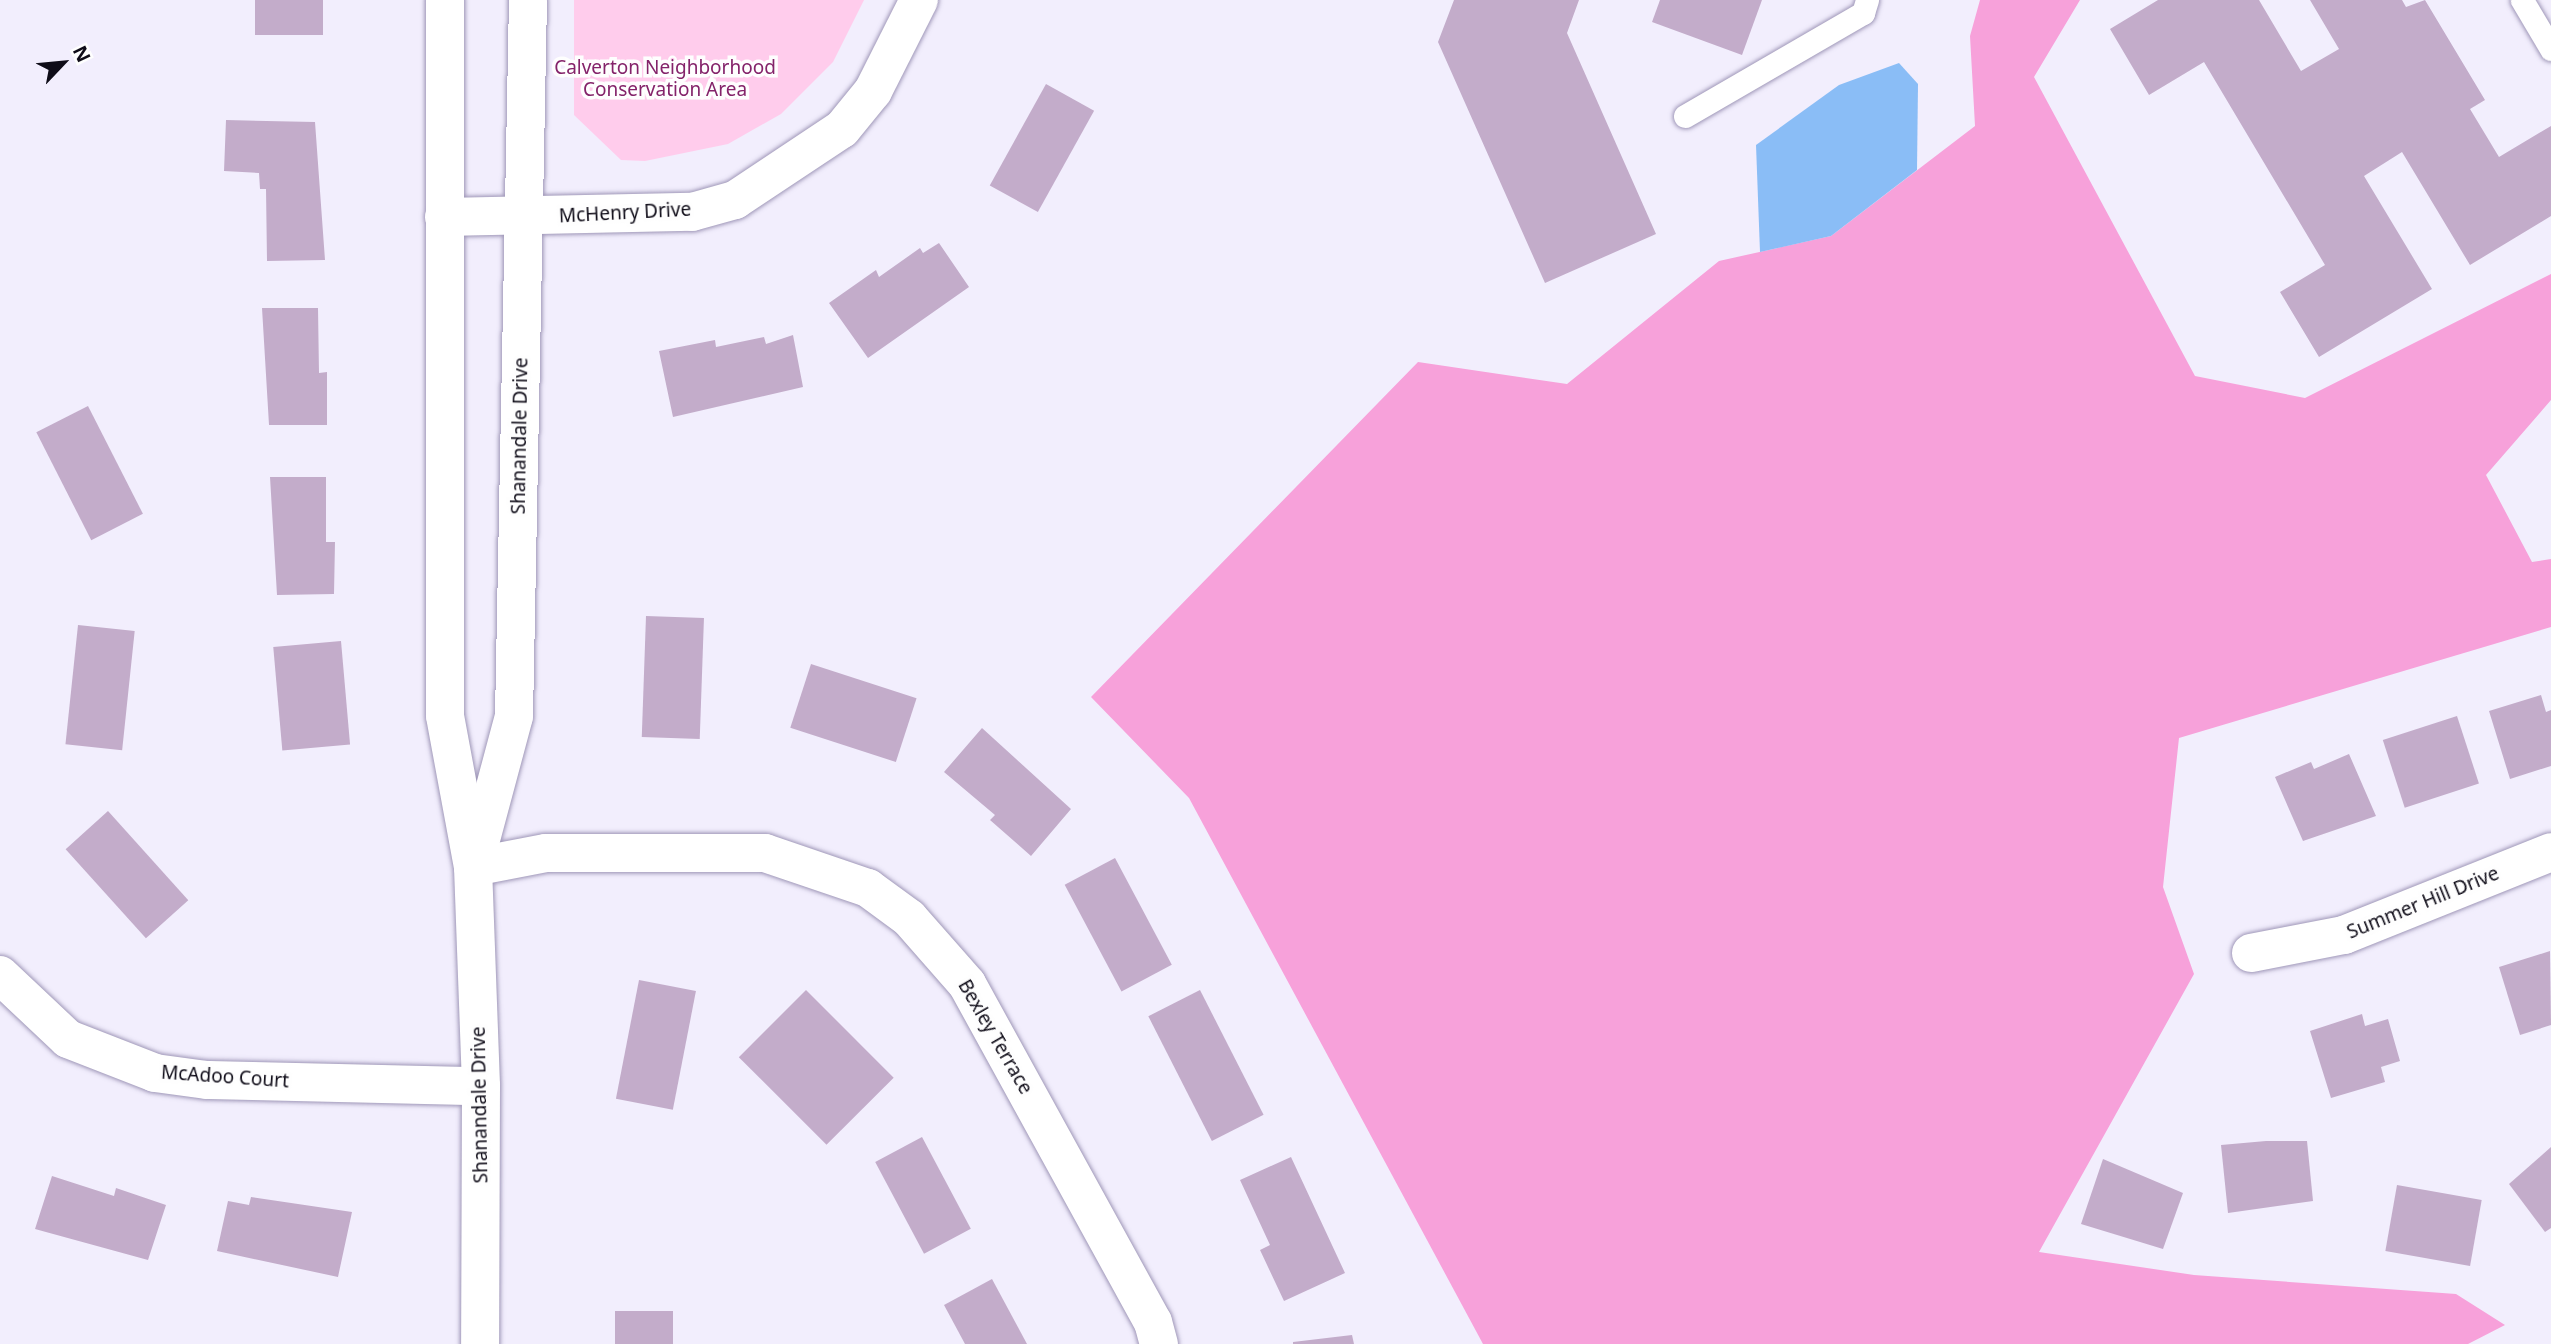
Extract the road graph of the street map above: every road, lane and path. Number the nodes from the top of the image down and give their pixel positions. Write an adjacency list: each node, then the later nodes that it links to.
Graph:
1 (445, 0): 8 (street, Shanandale Drive)
2 (528, 0): 9 (street, Shanandale Drive)
3 (919, 0): 9 (street, McHenry Drive)
4 (1867, 0): 7 (lane)
5 (2522, 0): 6 (lane)
6 (2551, 49)
7 (1685, 116)
8 (444, 217): 9 (street, McHenry Drive); 11 (street, Shanandale Drive)
9 (524, 217): 11 (street, Shanandale Drive)
10 (2551, 852): 12 (street, Summer Hill Drive)
11 (474, 867): 14 (street, Shanandale Drive); 16 (street, Bexley Terrace)
12 (2251, 953)
13 (0, 975): 14 (street, McAdoo Court)
14 (481, 1086): 15 (street, Shanandale Drive)
15 (480, 1344)
16 (1159, 1344)

